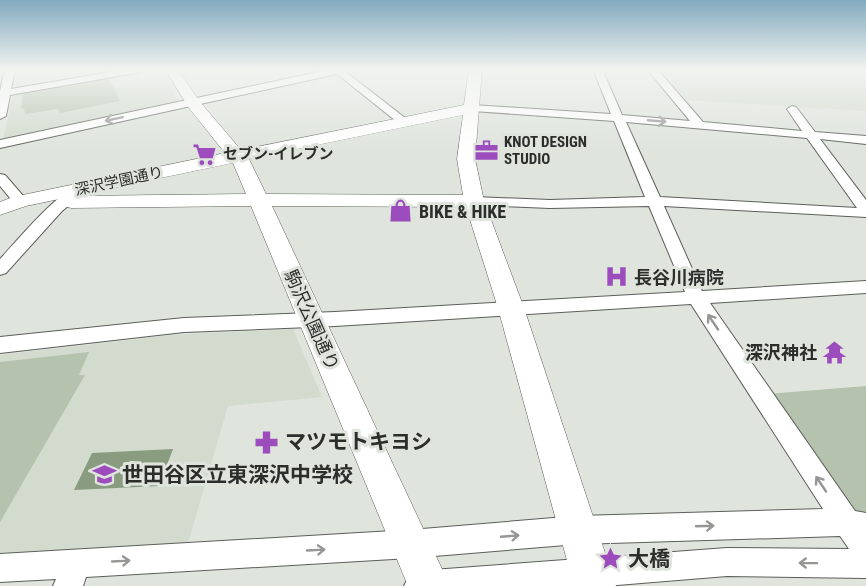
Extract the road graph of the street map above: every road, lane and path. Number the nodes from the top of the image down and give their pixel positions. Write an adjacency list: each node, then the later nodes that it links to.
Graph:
1 (3, 96): 11 (street)
2 (188, 96): 8 (street, 駒沢公園通り)
3 (217, 96): 8 (street)
4 (373, 96): 13 (street)
5 (474, 96): 9 (street)
6 (609, 96): 12 (street)
7 (675, 96): 14 (street)
8 (192, 102): 17 (street, one-way to 17); 18 (street, 駒沢公園通り)
9 (473, 108): 12 (street); 13 (street, 深沢学園通り); 23 (street)
10 (792, 109): 15 (street)
11 (0, 116)
12 (619, 118): 14 (street, one-way to 14); 24 (street)
13 (405, 123): 18 (street, 深沢学園通り)
14 (700, 125): 15 (street)
15 (812, 135): 16 (street); 27 (street)
16 (866, 140)
17 (0, 144)
18 (238, 157): 20 (street, 深沢学園通り); 22 (street, 駒沢公園通り)
19 (0, 178): 21 (street)
20 (80, 189): 21 (street, 深沢学園通り); 25 (street)
21 (20, 201): 25 (street); 26 (street, 深沢学園通り)
22 (259, 201): 23 (street); 25 (street); 32 (street, 駒沢公園通り)
23 (474, 201): 24 (street); 31 (street)
24 (656, 201): 27 (street); 30 (street)
25 (63, 202): 28 (street)
26 (0, 209)
27 (866, 212)
28 (0, 269)
29 (866, 287): 30 (street)
30 (696, 297): 31 (street); 34 (street, one-way to 30)
31 (511, 308): 32 (street); 35 (street)
32 (311, 319): 33 (street); 36 (street, 駒沢公園通り)
33 (0, 345)
34 (856, 525): 35 (street, one-way to 34); 37 (street)
35 (578, 530): 36 (street, one-way to 35); 41 (street)
36 (410, 544): 40 (street, one-way to 36); 43 (street, 駒沢公園通り)
37 (866, 550)
38 (866, 564): 41 (street, one-way to 41)
39 (0, 568): 40 (street)
40 (73, 575)
41 (593, 580): 43 (street)
42 (419, 586): 43 (street)
43 (429, 586)

